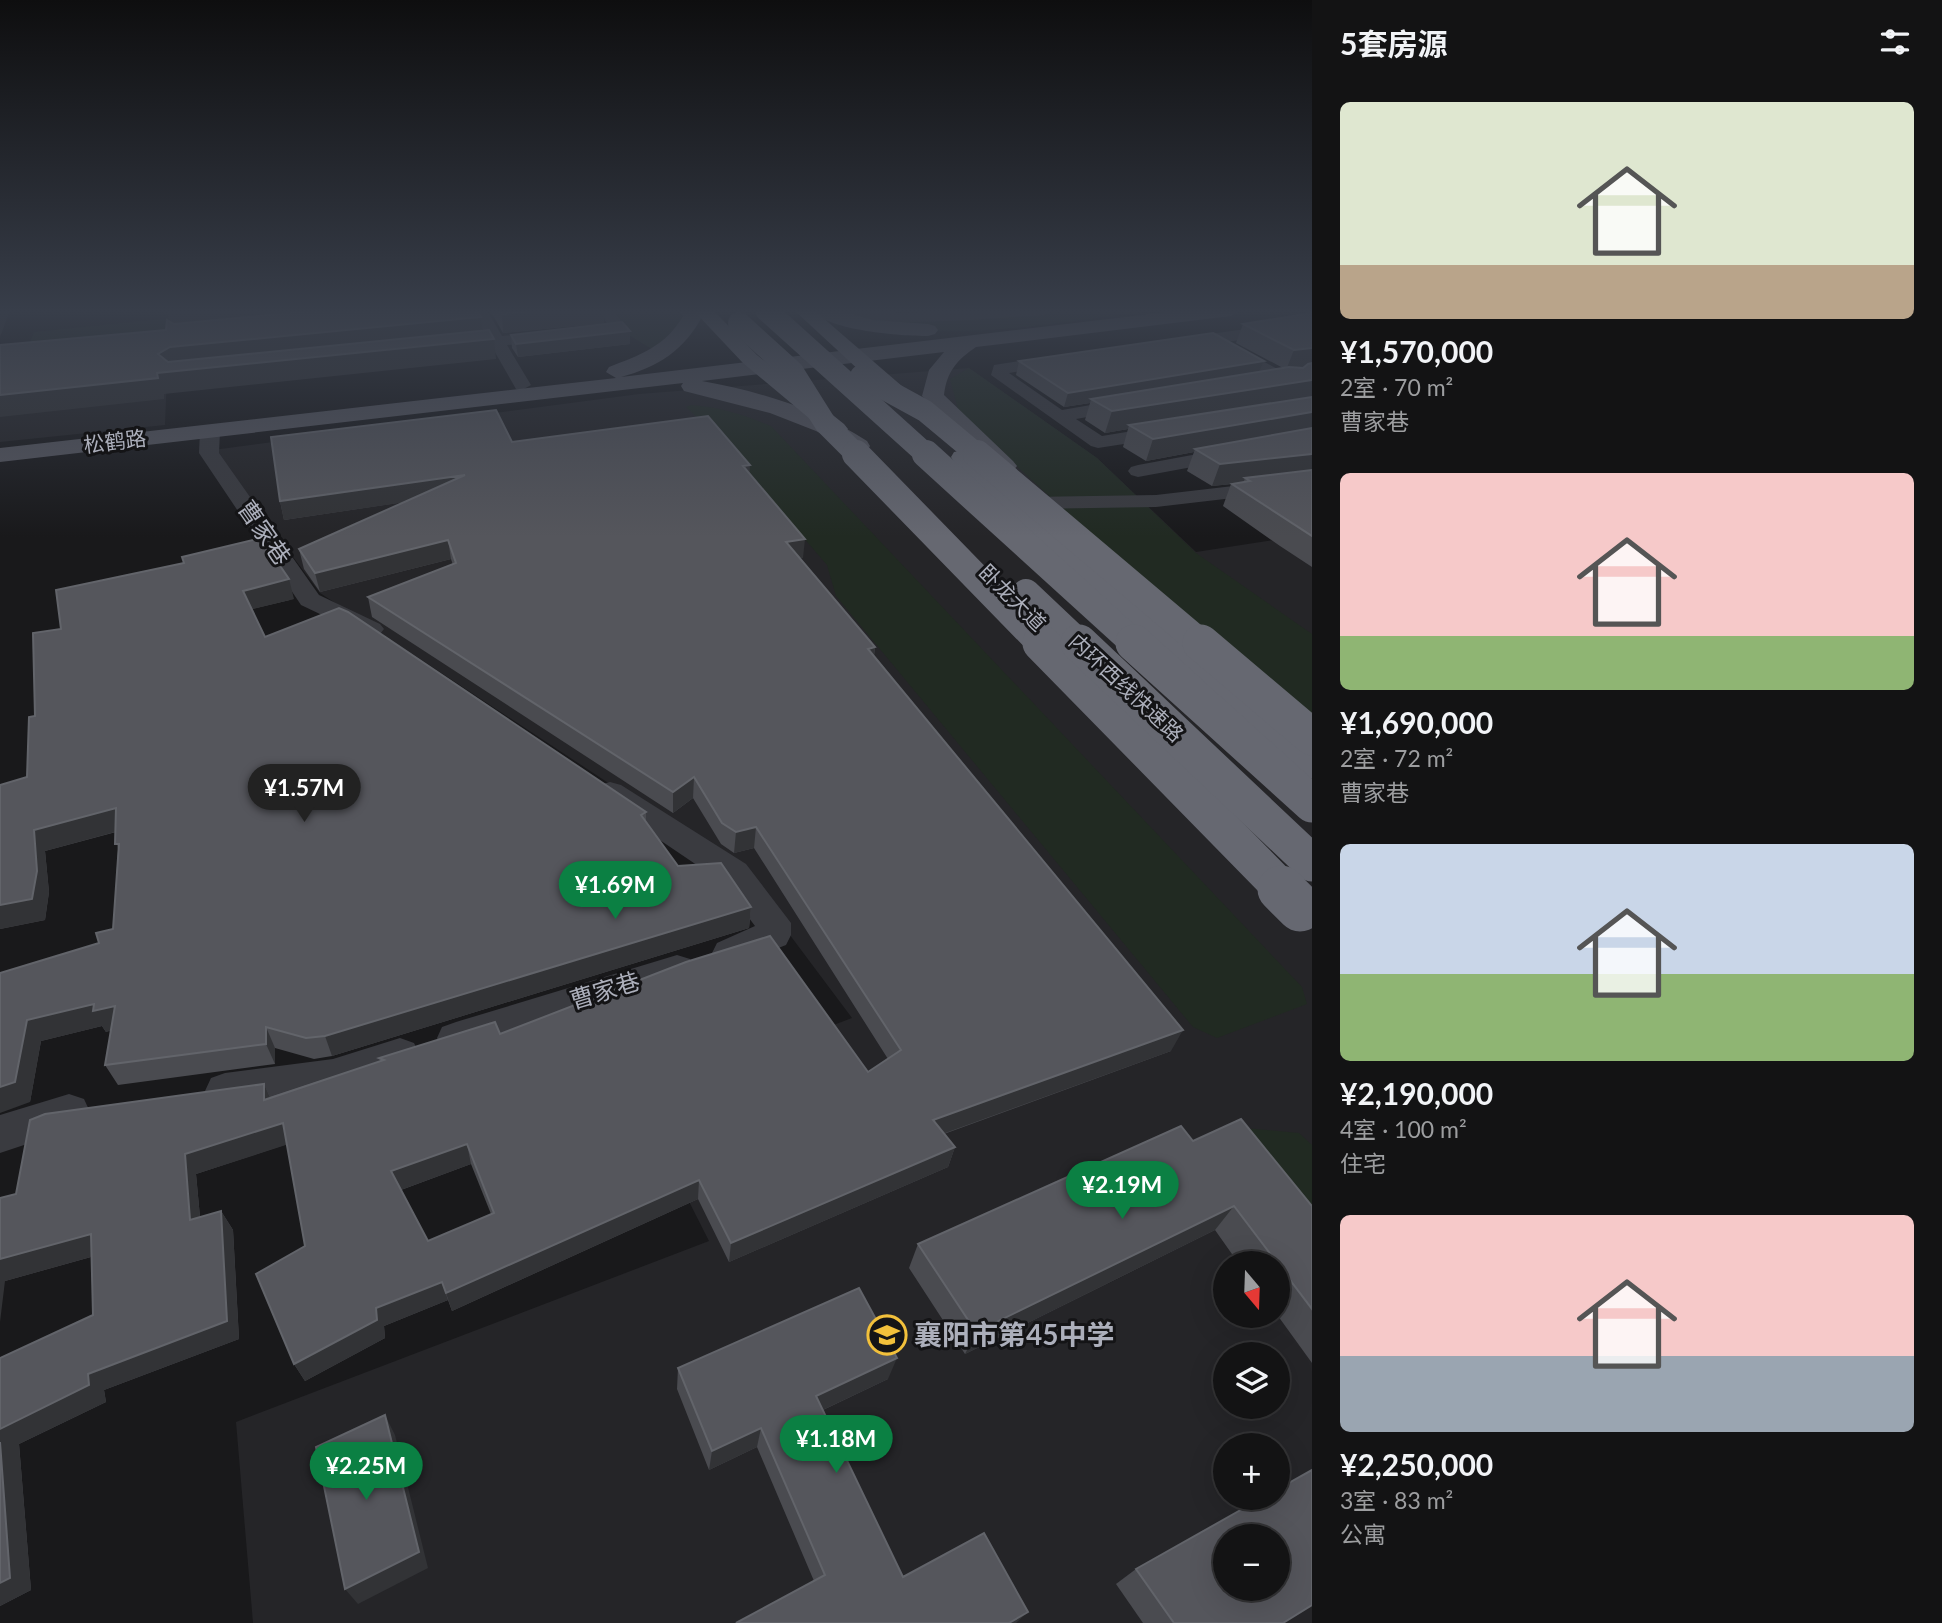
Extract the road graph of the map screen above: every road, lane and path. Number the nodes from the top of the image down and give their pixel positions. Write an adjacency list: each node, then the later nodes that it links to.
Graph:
1 (507, 386): 19 (main road, 松鹤路)
2 (604, 386): 15 (main road, 松鹤路)
3 (683, 386): 22 (main road)
4 (782, 386): 22 (highway, 卧龙大道)
5 (802, 386): 35 (highway, bridge)
6 (824, 386): 34 (highway, 内环西线快速路, bridge)
7 (833, 386): 33 (highway, 内环西线快速路, bridge)
8 (880, 386): 30 (highway, bridge)
9 (888, 386): 28 (highway)
10 (934, 386): 27 (main road)
11 (1015, 386): 13 (street)
12 (1146, 401): 13 (street)
13 (1059, 416): 18 (street)
14 (1190, 427): 18 (street)
15 (210, 431): 21 (main road, 松鹤路); 29 (street, 曹家巷)
16 (1252, 434): 20 (street)
17 (1312, 439): 20 (street)
18 (1098, 442): 24 (street)
19 (0, 444)
20 (1274, 446): 23 (street); 24 (street)
21 (0, 455)
22 (872, 459): 35 (highway, 卧龙大道)
23 (1312, 468)
24 (1138, 471): 26 (street)
25 (1312, 483): 26 (street)
26 (1177, 499): 27 (street)
27 (1029, 503): 28 (main road)
28 (1049, 538): 31 (highway)
29 (398, 648)
30 (1312, 737)
31 (1312, 767)
32 (580, 772): 36 (street, 曹家巷)
33 (1312, 804)
34 (1312, 863)
35 (1308, 909)
36 (201, 1094)
37 (97, 1108): 38 (street)
38 (0, 1134)

